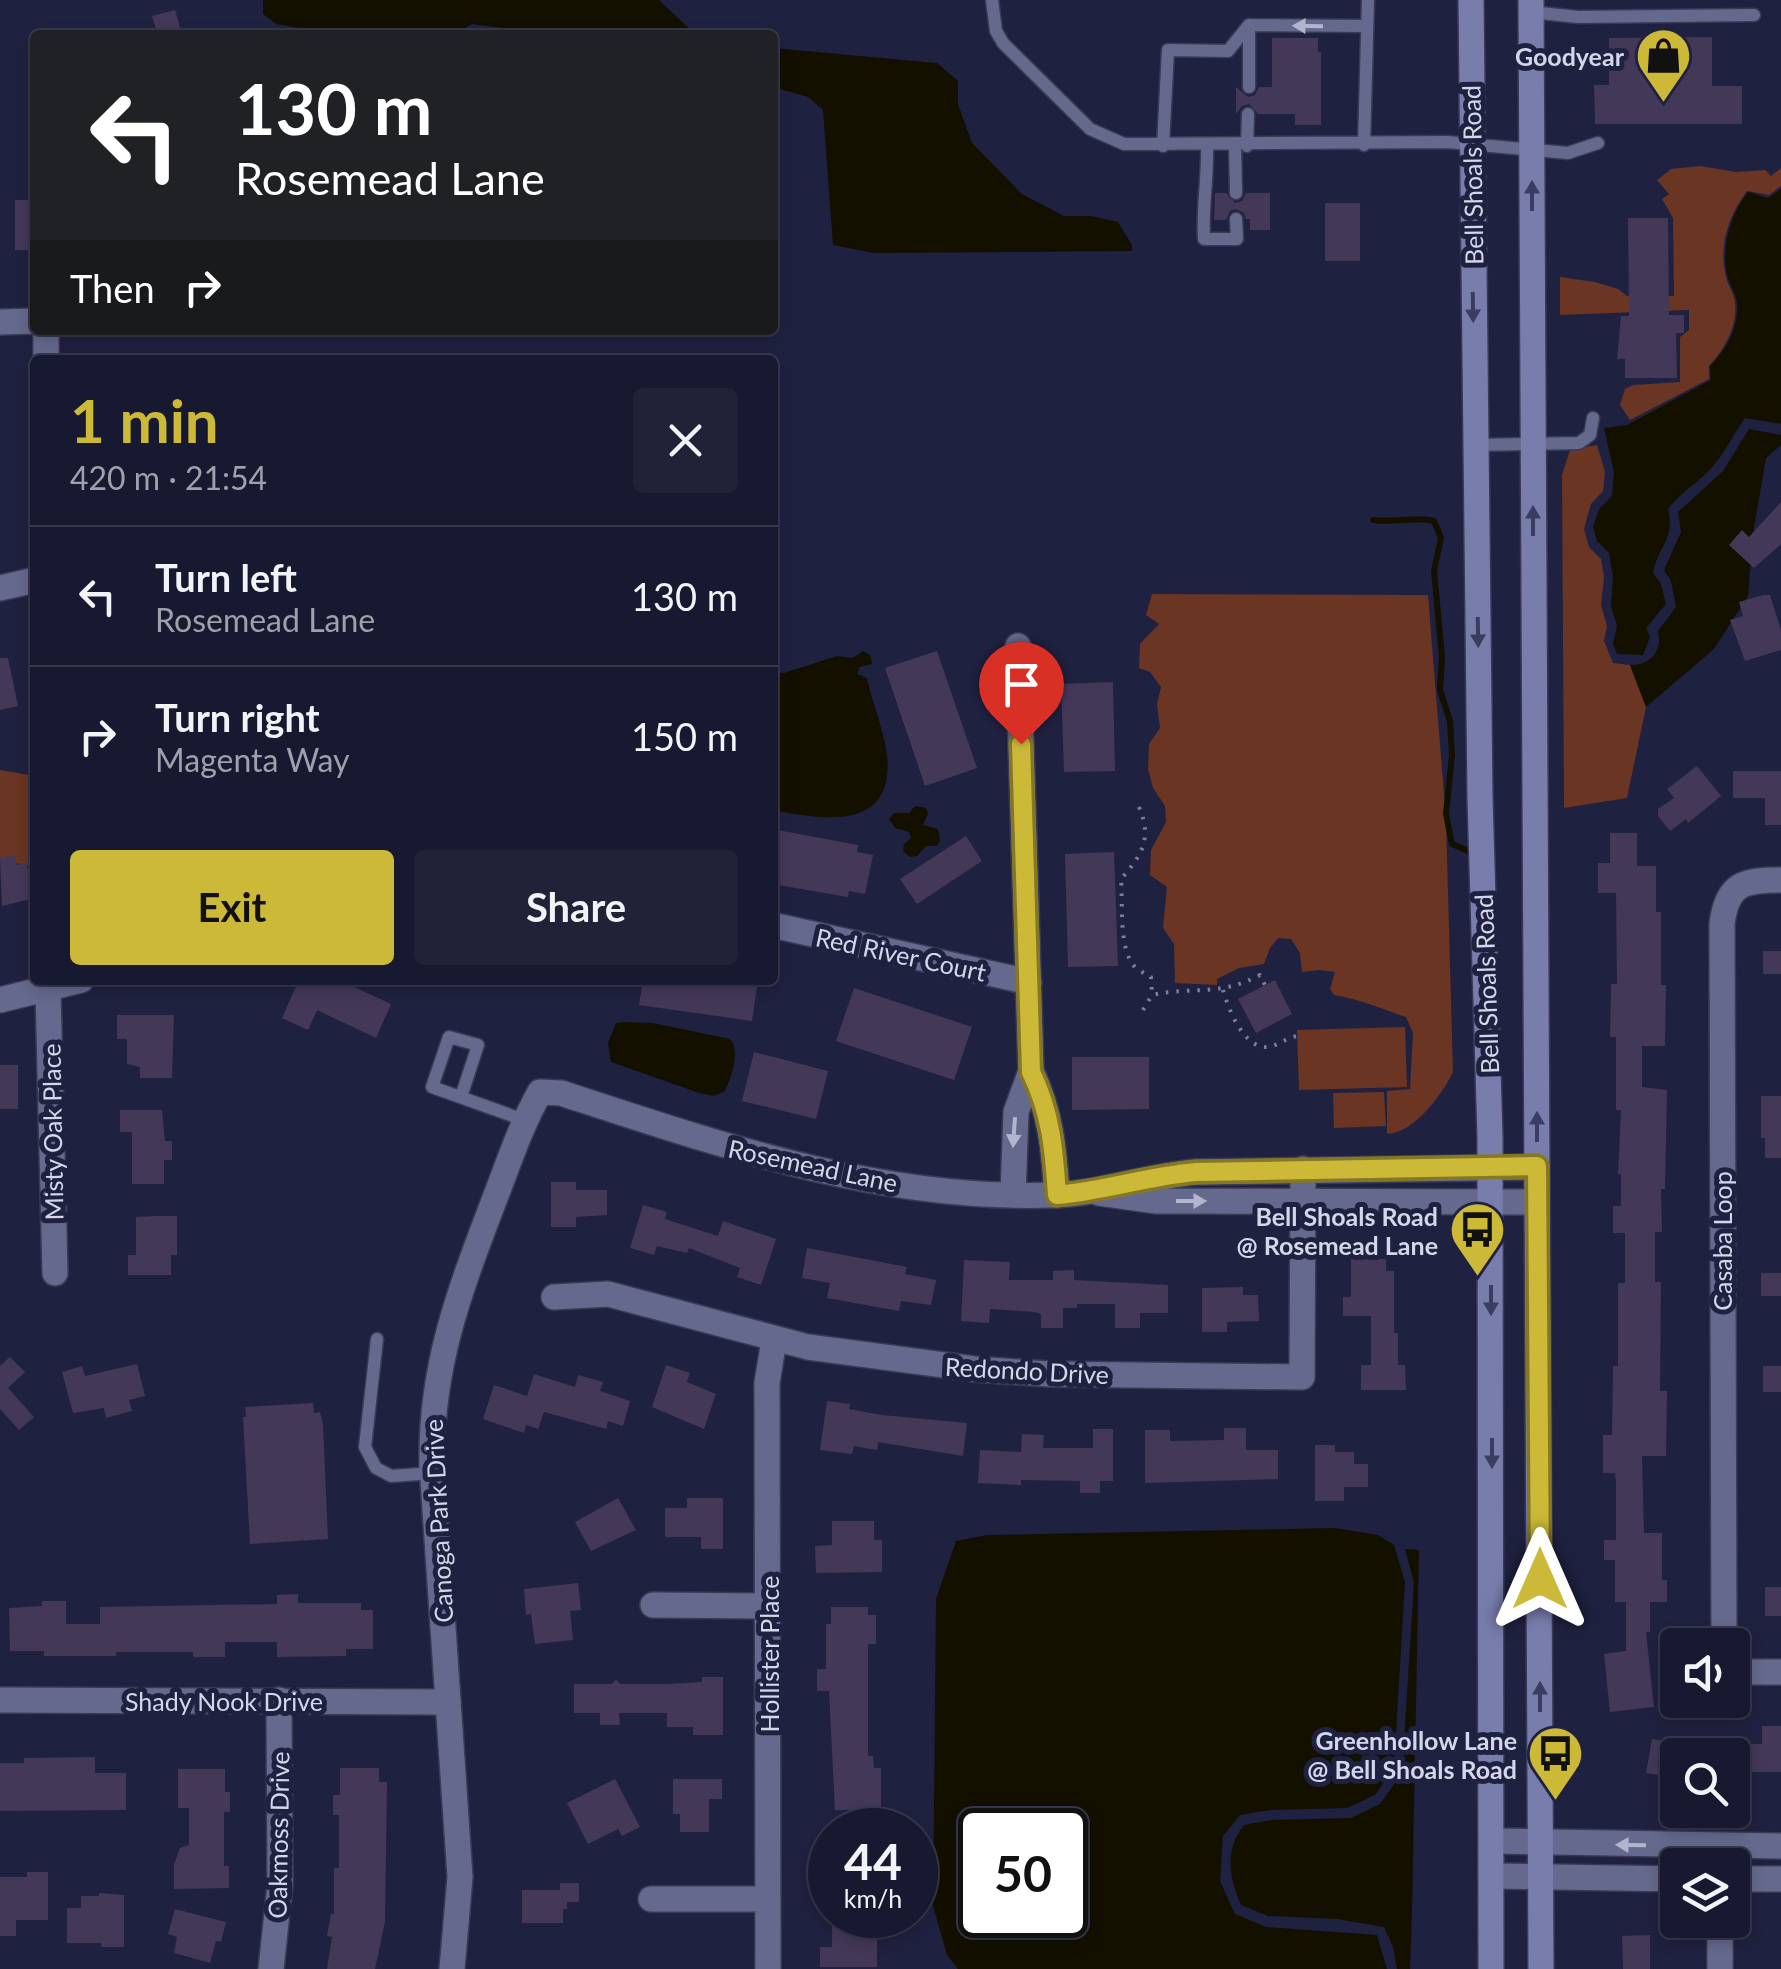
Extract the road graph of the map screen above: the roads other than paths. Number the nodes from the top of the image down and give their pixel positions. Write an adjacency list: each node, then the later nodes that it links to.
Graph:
1 (992, 0): 15 (lane)
2 (1368, 0): 9 (lane)
3 (1471, 0): 14 (main road, Bell Shoals Road)
4 (1585, 0): 7 (lane)
5 (1531, 6): 7 (lane); 18 (main road, Bell Shoals Road)
6 (1754, 15): 7 (lane)
7 (1585, 17)
8 (1250, 25): 9 (lane, one-way to 8); 10 (lane); 15 (lane)
9 (1366, 26): 13 (lane)
10 (1249, 87)
11 (1248, 114): 17 (lane)
12 (1598, 144): 18 (lane)
13 (1364, 145): 14 (lane); 17 (lane)
14 (1471, 145): 18 (lane); 24 (main road, Bell Shoals Road, one-way to 24)
15 (1163, 146): 16 (lane)
16 (1207, 146): 17 (lane); 20 (lane)
17 (1241, 146): 19 (lane)
18 (1532, 152): 25 (main road, Bell Shoals Road, one-way to 18)
19 (1236, 193)
20 (1236, 220)
21 (0, 322): 22 (street)
22 (30, 322)
23 (1593, 418): 25 (lane)
24 (1475, 445): 25 (lane); 40 (main road, Bell Shoals Road, one-way to 40)
25 (1533, 445): 39 (main road, Bell Shoals Road, one-way to 25)
26 (30, 581): 27 (street)
27 (0, 588)
28 (1018, 646): 31 (street)
29 (1781, 880): 55 (street, Casaba Loop)
30 (778, 926): 31 (street, Red River Court)
31 (1029, 982): 35 (street)
32 (64, 985): 33 (street)
33 (48, 990): 34 (street); 48 (street, Misty Oak Place)
34 (0, 1000)
35 (1031, 1072): 43 (street, one-way to 43); 44 (street)
36 (540, 1092): 38 (street, Canoga Park Drive); 43 (street, Rosemead Lane)
37 (461, 1097): 37 (lane); 38 (lane)
38 (524, 1120): 52 (street, Canoga Park Drive)
39 (1537, 1166): 40 (street, Rosemead Lane); 47 (main road, Bell Shoals Road)
40 (1490, 1168): 41 (street, Rosemead Lane); 46 (main road, Bell Shoals Road)
41 (1303, 1170): 42 (street, Rosemead Lane); 45 (street, Redondo Drive)
42 (1094, 1192): 44 (street, Rosemead Lane); 45 (street, Rosemead Lane, one-way to 45)
43 (1013, 1195): 44 (street, Rosemead Lane)
44 (1057, 1195)
45 (1303, 1202): 46 (street, Rosemead Lane); 51 (street, Redondo Drive)
46 (1490, 1202): 47 (street, Rosemead Lane); 61 (main road, Bell Shoals Road, one-way to 61)
47 (1538, 1202): 62 (main road, Bell Shoals Road, one-way to 47)
48 (55, 1273)
49 (554, 1297): 51 (street, Redondo Drive)
50 (377, 1339): 52 (lane)
51 (774, 1340): 54 (street, Hollister Place)
52 (433, 1473): 60 (street, Canoga Park Drive)
53 (653, 1605): 54 (street)
54 (769, 1606): 72 (street, Hollister Place)
55 (1724, 1628)
56 (1750, 1672): 57 (street)
57 (1781, 1672)
58 (0, 1700): 59 (street, Shady Nook Drive)
59 (279, 1700): 60 (street, Shady Nook Drive); 74 (street, Oakmoss Drive)
60 (448, 1702): 75 (street, Canoga Park Drive)
61 (1493, 1842): 62 (street); 67 (main road, Bell Shoals Road)
62 (1541, 1843): 65 (street, one-way to 62); 66 (main road, Bell Shoals Road)
63 (1781, 1846): 64 (street)
64 (1750, 1851)
65 (1660, 1852)
66 (1541, 1875): 67 (street); 68 (street); 78 (main road, Bell Shoals Road)
67 (1493, 1876): 77 (main road, Bell Shoals Road)
68 (1660, 1878)
69 (1750, 1879): 70 (street)
70 (1781, 1879)
71 (651, 1899): 72 (street)
72 (768, 1899): 76 (street, Hollister Place)
73 (1720, 1938): 79 (street)
74 (272, 1969)
75 (452, 1969)
76 (768, 1969)
77 (1491, 1969)
78 (1541, 1969)
79 (1720, 1969)

